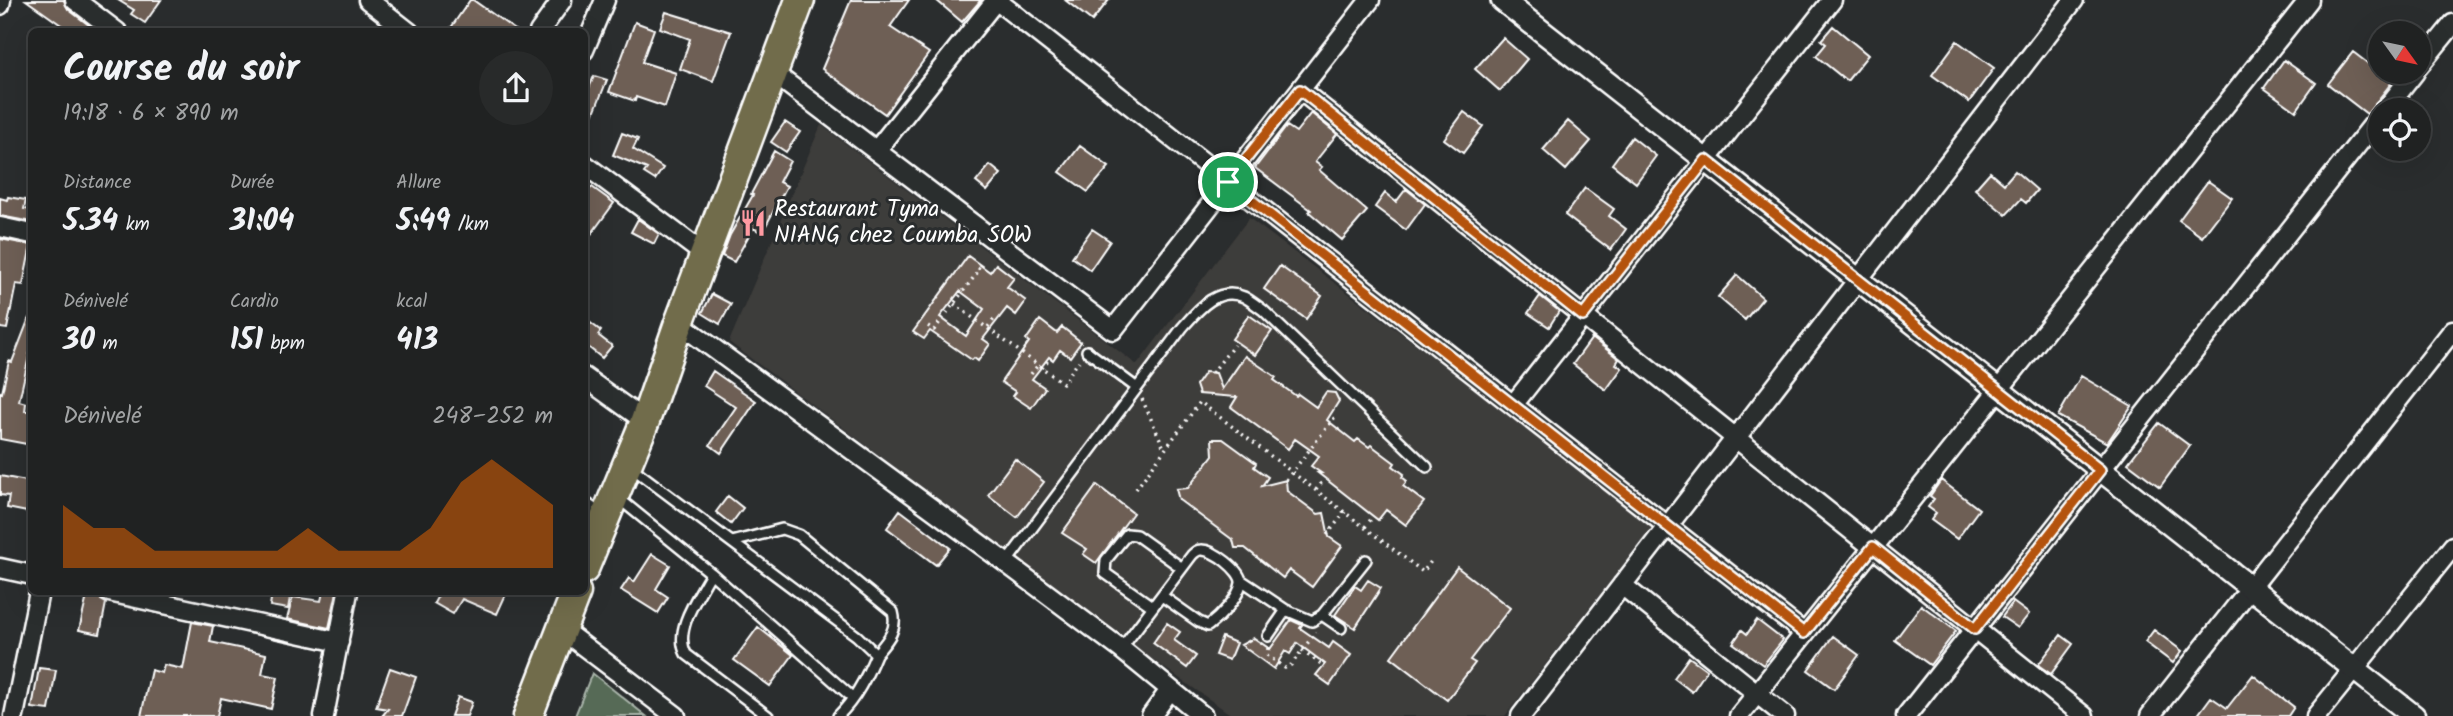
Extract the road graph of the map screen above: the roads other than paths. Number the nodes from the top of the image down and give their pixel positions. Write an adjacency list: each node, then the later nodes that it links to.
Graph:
1 (75, 0): 13 (street)
2 (368, 0): 14 (street)
3 (562, 0): 15 (street)
4 (605, 0): 16 (street)
5 (800, 0): 18 (highway)
6 (996, 0): 23 (street); 26 (street)
7 (1370, 0): 20 (street)
8 (1502, 0): 24 (street)
9 (1832, 0): 24 (street)
10 (2074, 0): 30 (street)
11 (2309, 0): 37 (street)
12 (2453, 24): 17 (street)
13 (112, 28)
14 (404, 28)
15 (542, 28)
16 (588, 40)
17 (2431, 52)
18 (772, 72): 23 (street); 29 (highway)
19 (2406, 84): 21 (street)
20 (1300, 90): 26 (street); 31 (street)
21 (2394, 98)
22 (2368, 131): 43 (street)
23 (876, 151): 26 (street)
24 (1706, 160): 30 (street); 31 (street)
25 (588, 167): 29 (street)
26 (1228, 182): 38 (street)
27 (0, 227): 28 (street)
28 (28, 233)
29 (704, 254): 32 (highway)
30 (1858, 279): 37 (street); 40 (street)
31 (1583, 316): 38 (street); 40 (street)
32 (679, 323): 39 (highway); 51 (street)
33 (2453, 330): 58 (street)
34 (1087, 351): 36 (lane)
35 (588, 380): 39 (street)
36 (1137, 388): 42 (lane); 51 (lane)
37 (1999, 390): 43 (street); 48 (street)
38 (1513, 405): 45 (street)
39 (645, 421): 41 (highway)
40 (1736, 438): 45 (street); 48 (street)
41 (627, 464): 44 (highway); 46 (lane)
42 (1427, 467)
43 (2100, 470): 58 (street); 71 (street)
44 (601, 508): 49 (highway); 54 (lane)
45 (1668, 526): 57 (street); 72 (street)
46 (732, 542): 76 (lane); 76 (lane)
47 (2453, 546): 77 (street)
48 (1873, 547): 71 (street); 72 (street)
49 (588, 555)
50 (1366, 560): 68 (lane)
51 (1006, 563): 75 (street)
52 (0, 568): 55 (street)
53 (1182, 568): 56 (lane); 64 (lane); 65 (lane)
54 (711, 573): 80 (lane); 85 (lane)
55 (28, 574)
56 (1241, 580): 64 (lane); 67 (lane)
57 (1622, 585): 79 (street); 89 (street)
58 (2251, 588): 77 (street); 94 (street)
59 (38, 595): 81 (street)
60 (123, 595): 66 (street)
61 (196, 595): 66 (street)
62 (347, 595): 74 (street)
63 (575, 595): 70 (highway)
64 (1162, 596): 65 (lane)
65 (1153, 607): 75 (lane)
66 (193, 610): 74 (street)
67 (1286, 610): 68 (lane); 73 (lane)
68 (1324, 617): 69 (lane)
69 (1341, 628)
70 (561, 629): 83 (highway); 84 (street)
71 (1975, 629): 92 (street); 93 (street)
72 (1804, 633): 79 (street)
73 (1268, 636)
74 (339, 642): 82 (street)
75 (1121, 649): 78 (street)
76 (876, 654): 80 (lane)
77 (2354, 669): 95 (street); 96 (street)
78 (1170, 690): 87 (street); 88 (street)
79 (1757, 693): 90 (street); 91 (street)
80 (853, 698): 86 (lane)
81 (14, 716)
82 (324, 716)
83 (528, 716)
84 (676, 716)
85 (768, 716)
86 (838, 716)
87 (1151, 716)
88 (1203, 716)
89 (1521, 716)
90 (1738, 716)
91 (1785, 716)
92 (1906, 716)
93 (2084, 716)
94 (2150, 716)
95 (2316, 716)
96 (2414, 716)

